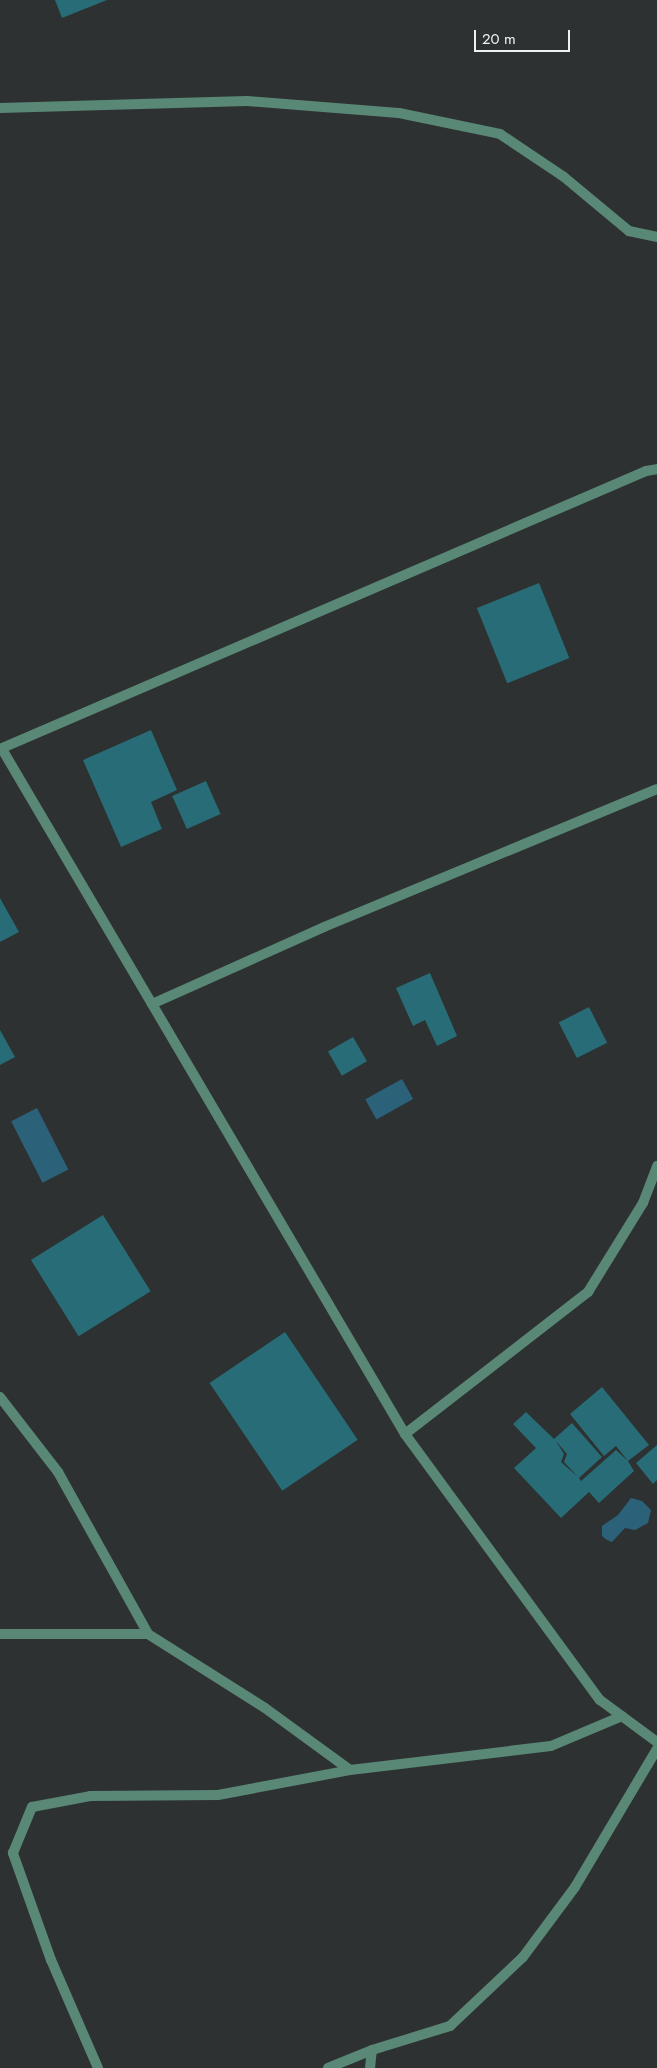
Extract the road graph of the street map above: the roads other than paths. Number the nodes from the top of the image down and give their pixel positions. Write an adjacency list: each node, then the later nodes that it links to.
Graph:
1 (0, 108): 2 (street)
2 (657, 237)
3 (657, 469): 4 (street)
4 (1, 749): 6 (street)
5 (657, 789): 6 (street)
6 (152, 1004): 9 (street)
7 (657, 1166): 9 (street)
8 (0, 1397): 11 (street)
9 (404, 1434): 12 (street)
10 (0, 1634): 11 (street)
11 (148, 1634): 15 (street)
12 (622, 1716): 13 (street); 15 (street)
13 (657, 1742)
14 (657, 1749): 16 (street)
15 (350, 1770): 17 (street)
16 (372, 2050): 18 (street); 19 (street)
17 (98, 2068)
18 (328, 2068)
19 (370, 2068)

